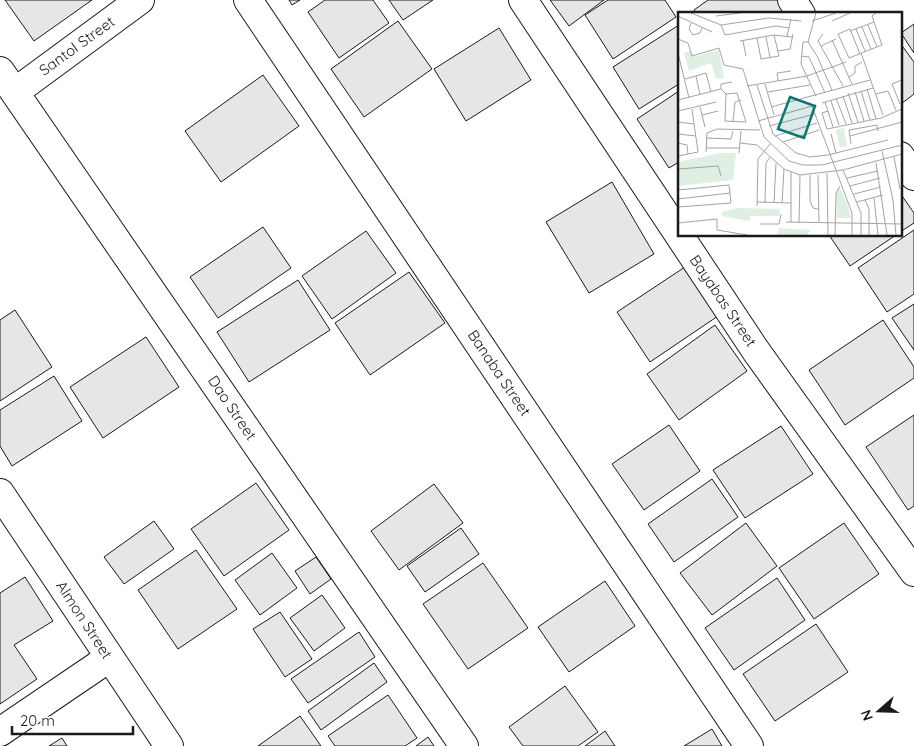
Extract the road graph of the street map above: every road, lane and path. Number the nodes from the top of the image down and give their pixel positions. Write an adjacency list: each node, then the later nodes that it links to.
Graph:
1 (140, 0): 6 (street, Santol Street)
2 (248, 0): 17 (street, Banaba Street)
3 (523, 0): 9 (street, Bayabas Street)
4 (792, 0): 5 (street)
5 (800, 12)
6 (8, 81): 16 (street, Dao Street)
7 (902, 159): 8 (street)
8 (914, 176)
9 (678, 234)
10 (679, 236): 12 (street, Bayabas Street)
11 (0, 493): 13 (street, Almon Street)
12 (914, 572)
13 (109, 658): 14 (street); 15 (street, Almon Street)
14 (0, 732)
15 (168, 746)
16 (464, 746)
17 (749, 746)

